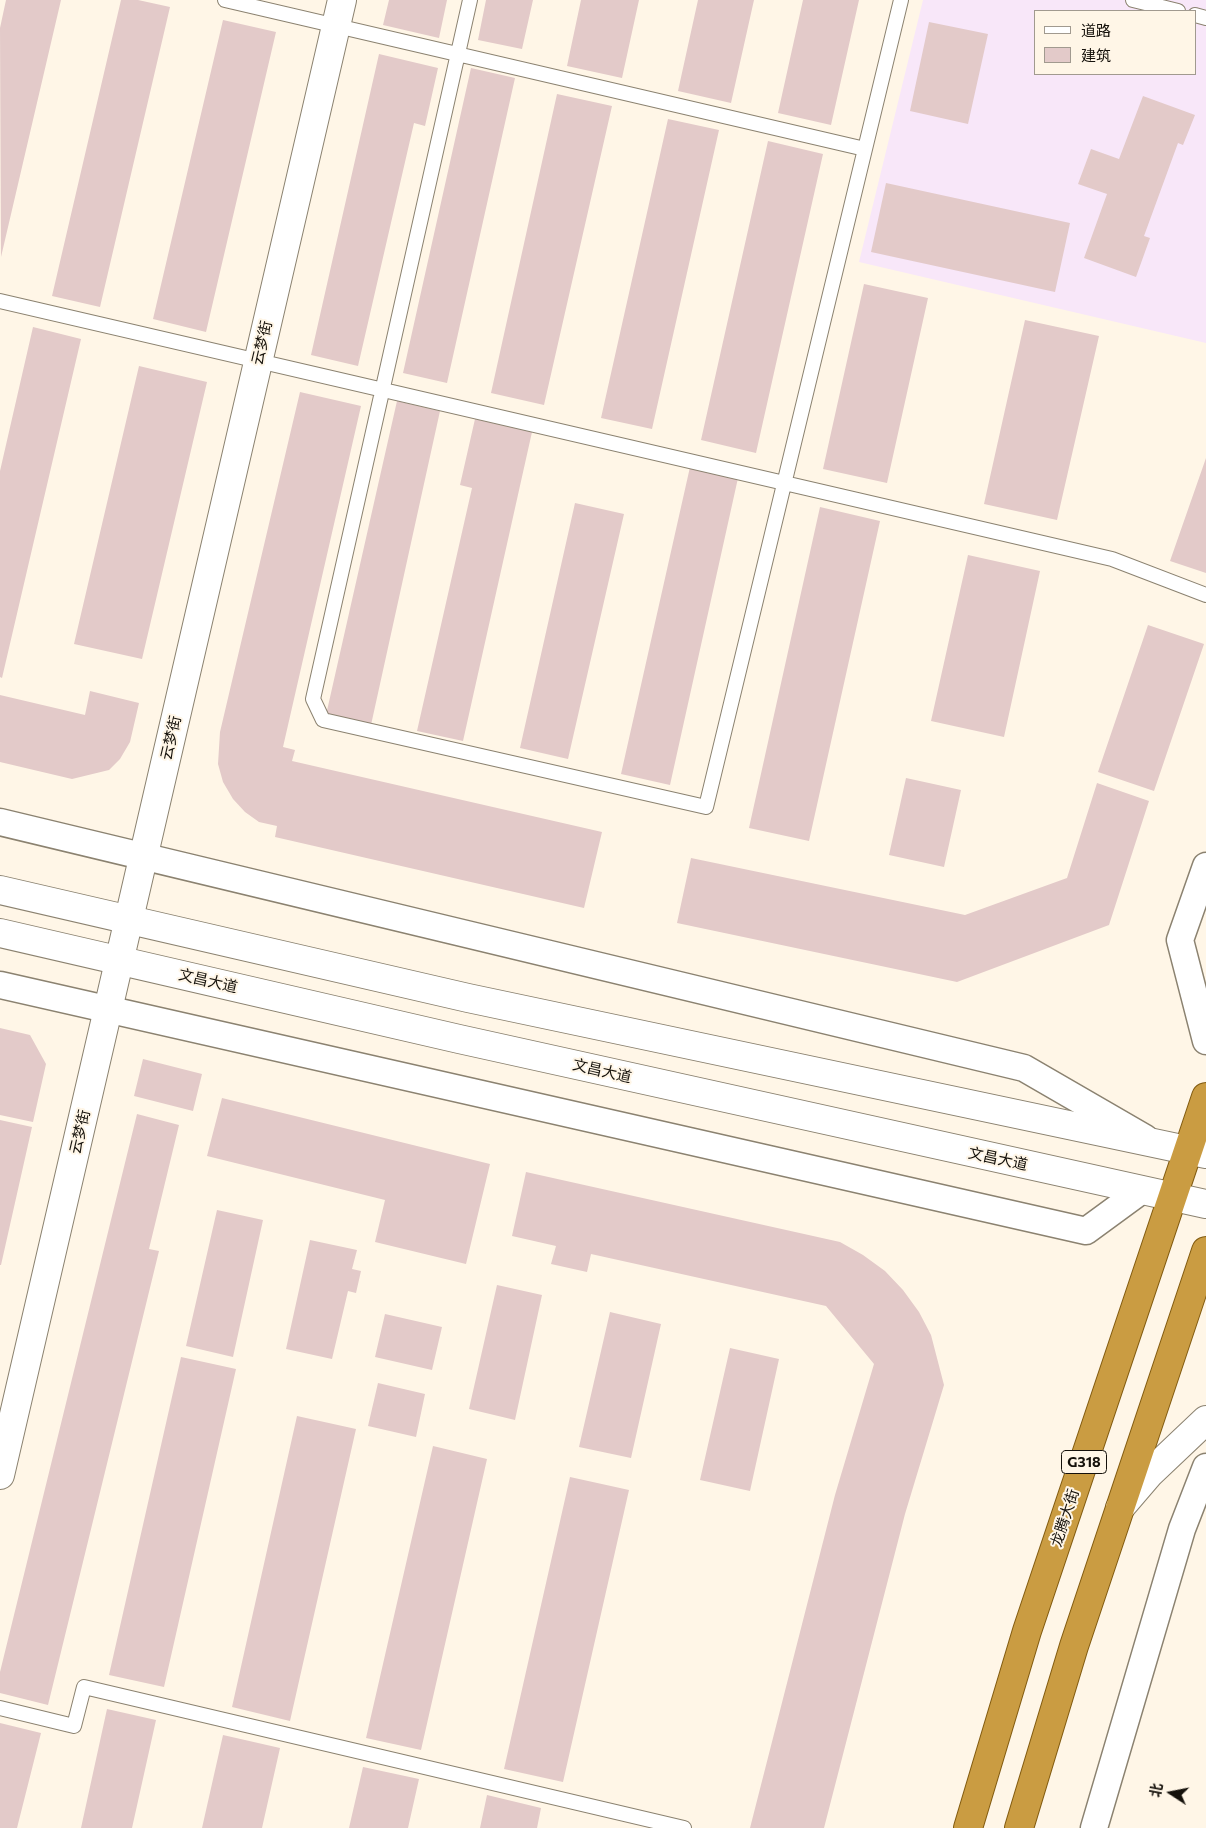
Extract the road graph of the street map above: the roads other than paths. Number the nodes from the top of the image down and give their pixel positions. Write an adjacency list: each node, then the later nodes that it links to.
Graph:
1 (225, 0): 6 (lane)
2 (470, 0): 7 (lane)
3 (901, 0): 8 (lane)
4 (1133, 0): 5 (lane)
5 (1174, 10)
6 (339, 13): 7 (lane); 10 (main road, 云梦街)
7 (458, 54): 8 (lane); 11 (lane)
8 (865, 149): 12 (lane)
9 (0, 300): 10 (lane)
10 (258, 359): 11 (lane); 15 (main road, 云梦街)
11 (383, 388): 12 (lane); 12 (lane)
12 (784, 482): 13 (lane)
13 (1206, 594)
14 (0, 822): 15 (street)
15 (144, 857): 18 (main road, 云梦街); 25 (street)
16 (1206, 866): 23 (street)
17 (0, 890): 18 (main road)
18 (129, 920): 20 (main road, 云梦街); 25 (main road)
19 (0, 933): 20 (main road, 文昌大道)
20 (119, 960): 22 (main road, 云梦街); 27 (main road, 文昌大道)
21 (0, 984): 22 (street)
22 (108, 1009): 27 (street); 33 (main road, 云梦街)
23 (1206, 1041)
24 (1206, 1097): 26 (highway, 龙腾大街 / G318)
25 (1152, 1142): 26 (main road)
26 (1197, 1152): 28 (highway, 龙腾大街 / G318)
27 (1142, 1190): 28 (main road, 文昌大道)
28 (1172, 1197): 29 (main road, 文昌大道); 37 (highway, 龙腾大街 / G318)
29 (1206, 1204)
30 (1206, 1251): 34 (highway)
31 (1206, 1420): 34 (main road)
32 (1206, 1467): 39 (street)
33 (0, 1475)
34 (1120, 1508): 38 (highway)
35 (0, 1708): 36 (lane)
36 (684, 1828)
37 (968, 1828)
38 (1019, 1828)
39 (1094, 1828)

